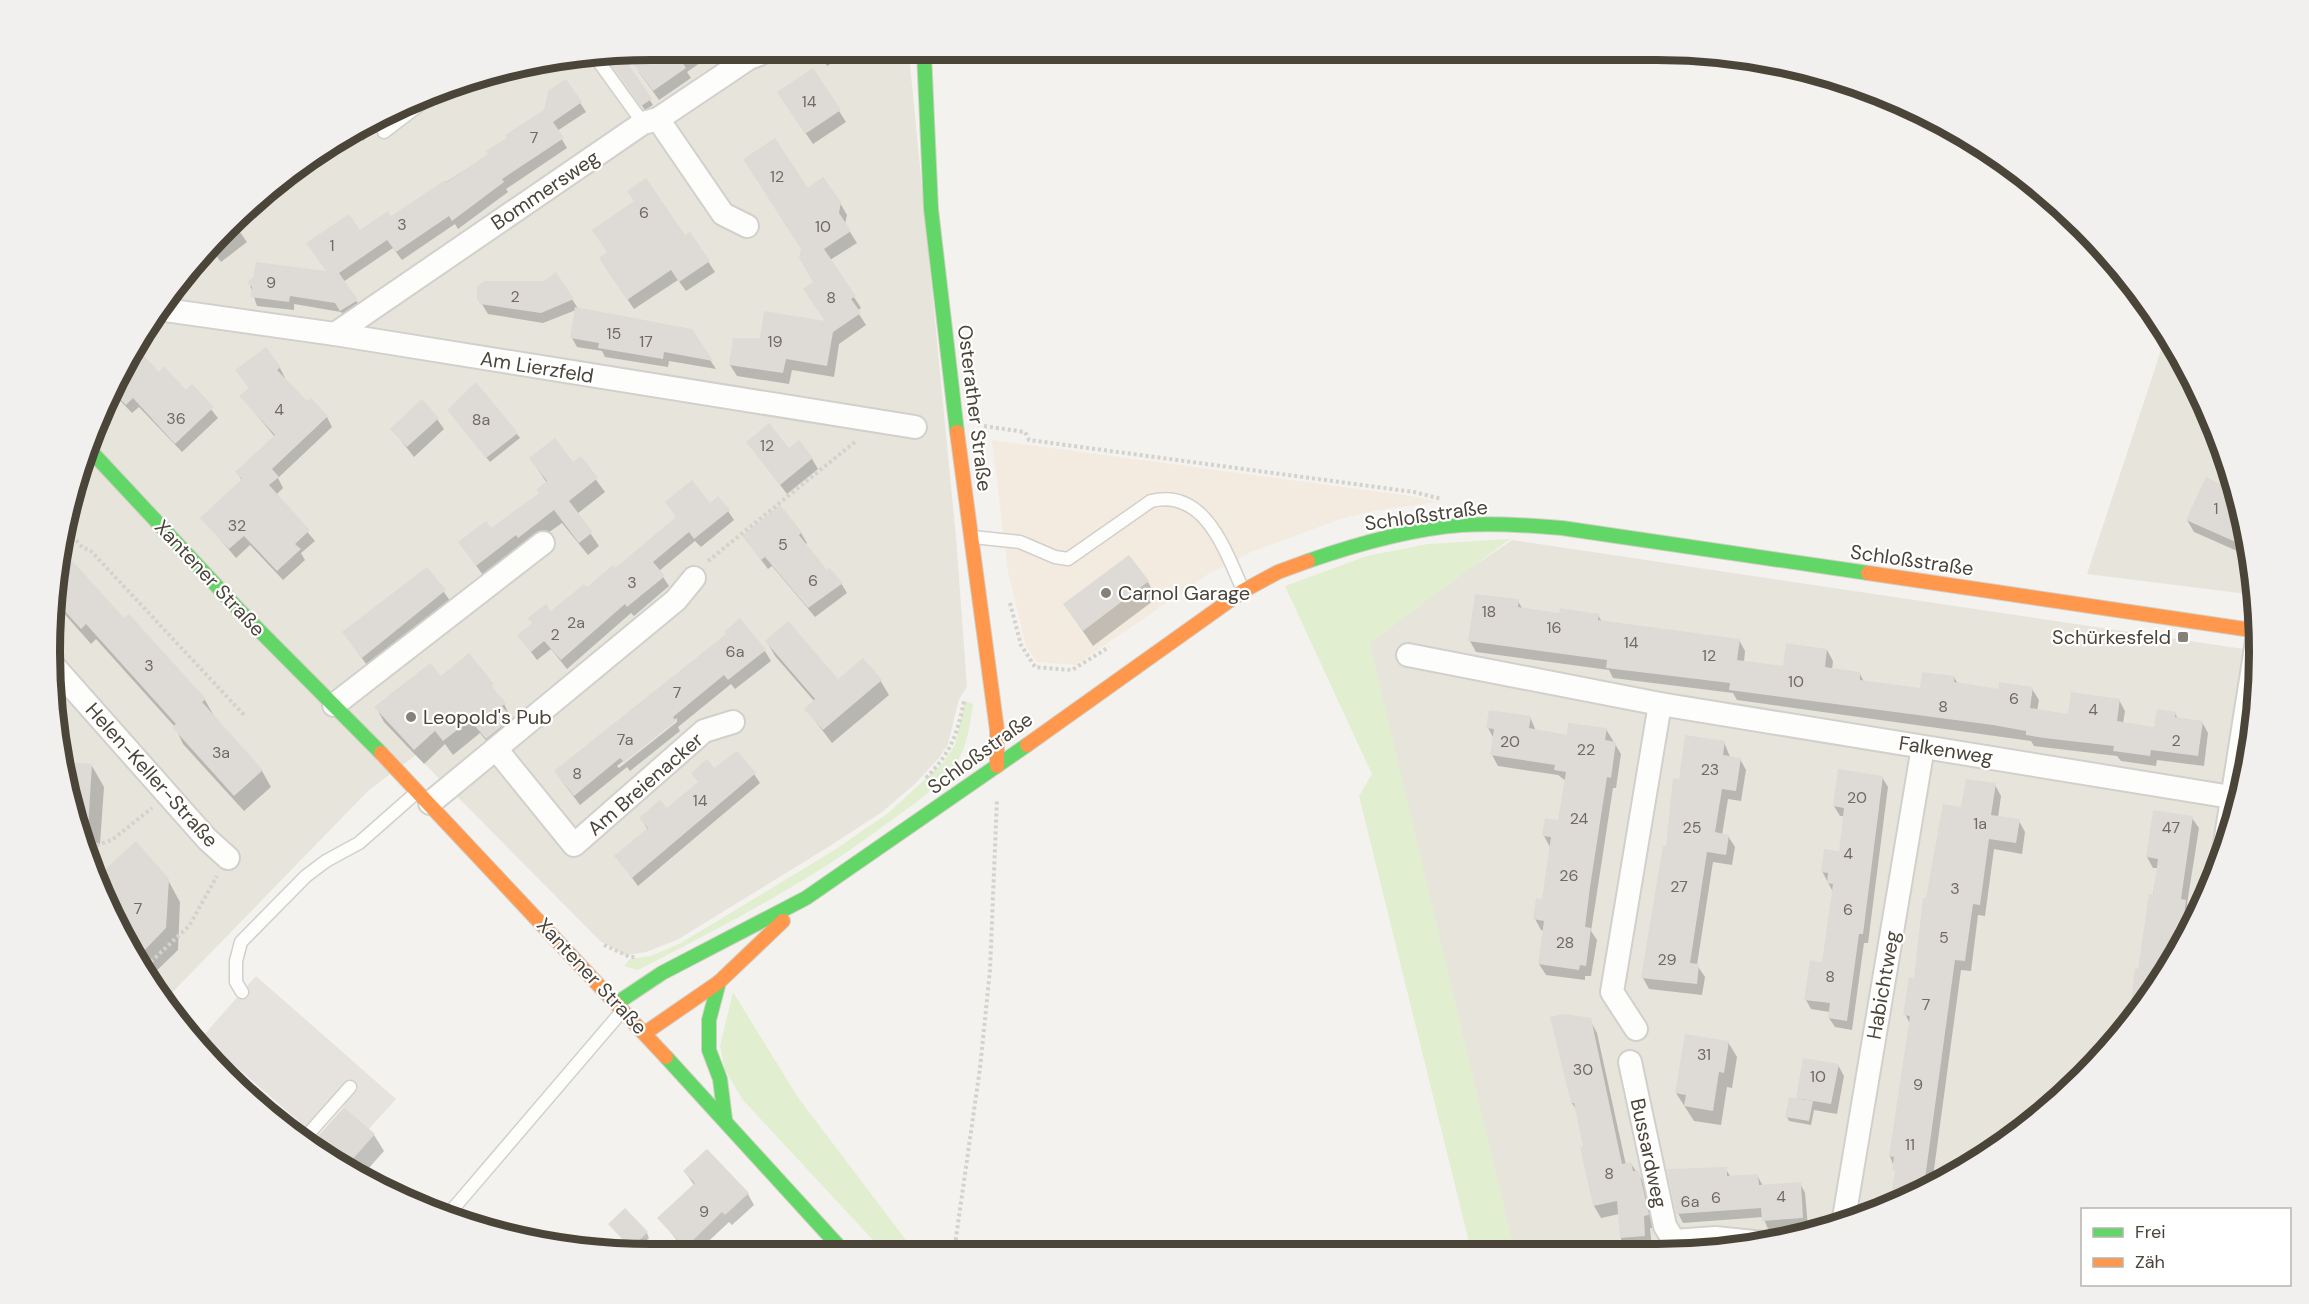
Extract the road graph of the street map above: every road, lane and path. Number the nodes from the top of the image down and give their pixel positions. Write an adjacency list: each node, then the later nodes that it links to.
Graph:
1 (746, 60): 5 (street, Bommersweg)
2 (924, 60): 16 (main road, Osterather Straße)
3 (600, 62): 5 (lane)
4 (411, 111): 6 (lane)
5 (650, 121): 7 (street); 9 (street, Bommersweg)
6 (384, 132)
7 (747, 226)
8 (169, 311): 9 (street, Am Lierzfeld)
9 (335, 334): 10 (street, Am Lierzfeld)
10 (867, 421): 12 (street, Am Lierzfeld); 18 (path)
11 (980, 425): 14 (path)
12 (915, 427)
13 (94, 454): 26 (main road, Xantener Straße)
14 (1448, 500)
15 (71, 535): 27 (path)
16 (972, 537): 19 (lane); 31 (main road, Osterather Straße)
17 (543, 543): 26 (street)
18 (694, 578): 30 (street)
19 (1243, 591): 20 (main road, Schloßstraße); 31 (main road, Schloßstraße)
20 (2248, 632)
21 (1408, 655): 25 (street, Falkenweg)
22 (61, 674): 33 (street, Helen-Keller-Straße)
23 (2247, 699): 34 (street)
24 (964, 700): 32 (path)
25 (1660, 704): 29 (street, Falkenweg); 46 (street)
26 (334, 705): 35 (main road, Xantener Straße)
27 (244, 715)
28 (733, 722): 30 (street, Am Breienacker)
29 (1923, 747): 36 (street, Falkenweg); 53 (street, Habichtweg)
30 (496, 749): 35 (street)
31 (997, 766): 39 (main road, Schloßstraße); 57 (path)
32 (919, 786)
33 (167, 795): 37 (path); 38 (street, Helen-Keller-Straße)
34 (2231, 796)
35 (424, 797): 44 (lane); 45 (main road, Xantener Straße)
36 (2231, 797)
37 (93, 846)
38 (228, 858): 42 (path)
39 (806, 898): 43 (main road, Schloßstraße); 45 (main road, Schloßstraße)
40 (640, 956): 41 (path)
41 (630, 957)
42 (149, 964)
43 (719, 982): 47 (main road, Schloßstraße); 50 (main road)
44 (242, 992)
45 (620, 1006): 47 (main road, Xantener Straße); 52 (lane)
46 (1636, 1029)
47 (645, 1033): 50 (main road, Xantener Straße)
48 (1630, 1062): 58 (street, Bussardweg)
49 (350, 1087): 51 (lane)
50 (725, 1119): 56 (main road, Xantener Straße)
51 (309, 1134)
52 (452, 1209)
53 (1845, 1214)
54 (1729, 1239): 55 (street, Bussardweg)
55 (1685, 1243)
56 (837, 1244)
57 (955, 1244)
58 (1674, 1244)

